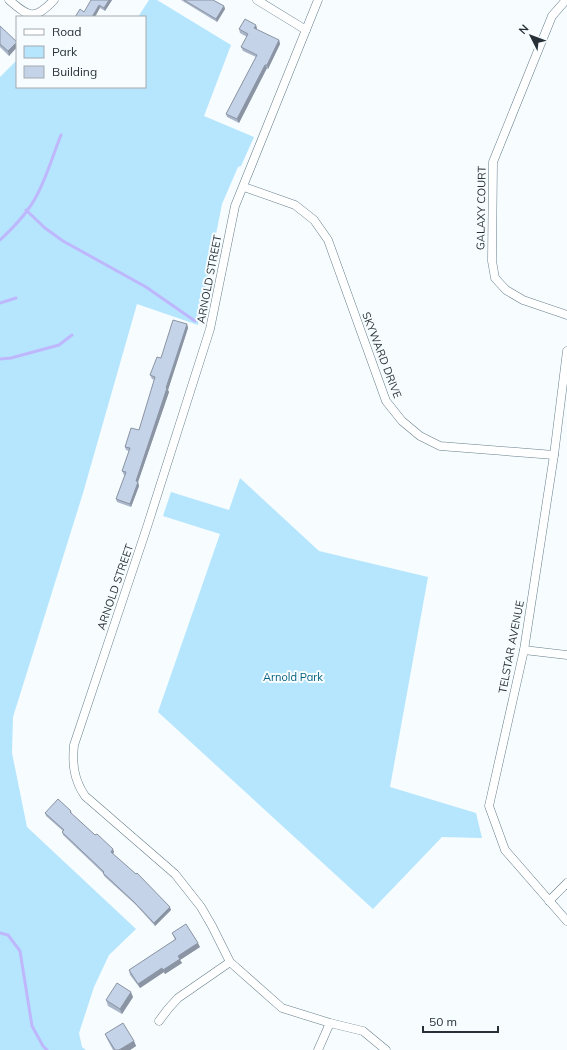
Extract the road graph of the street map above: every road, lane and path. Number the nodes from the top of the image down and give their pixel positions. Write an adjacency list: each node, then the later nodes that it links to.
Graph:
1 (9, 0): 2 (street)
2 (54, 0)
3 (257, 0): 6 (street)
4 (318, 0): 6 (street, ARNOLD STREET)
5 (566, 0): 8 (street, GALAXY COURT)
6 (306, 30): 7 (street, ARNOLD STREET)
7 (244, 187): 10 (street, SKYWARD DRIVE); 16 (street, ARNOLD STREET)
8 (567, 315)
9 (567, 351): 10 (street, TELSTAR AVENUE)
10 (554, 456): 11 (street, TELSTAR AVENUE)
11 (524, 650): 12 (street); 14 (street, TELSTAR AVENUE)
12 (567, 655)
13 (567, 883): 14 (street)
14 (549, 901): 15 (street, TELSTAR AVENUE)
15 (567, 921)
16 (230, 962): 17 (street); 18 (street, ARNOLD STREET)
17 (159, 1021)
18 (330, 1023): 19 (street); 20 (street, ARNOLD STREET)
19 (318, 1050)
20 (386, 1050)

